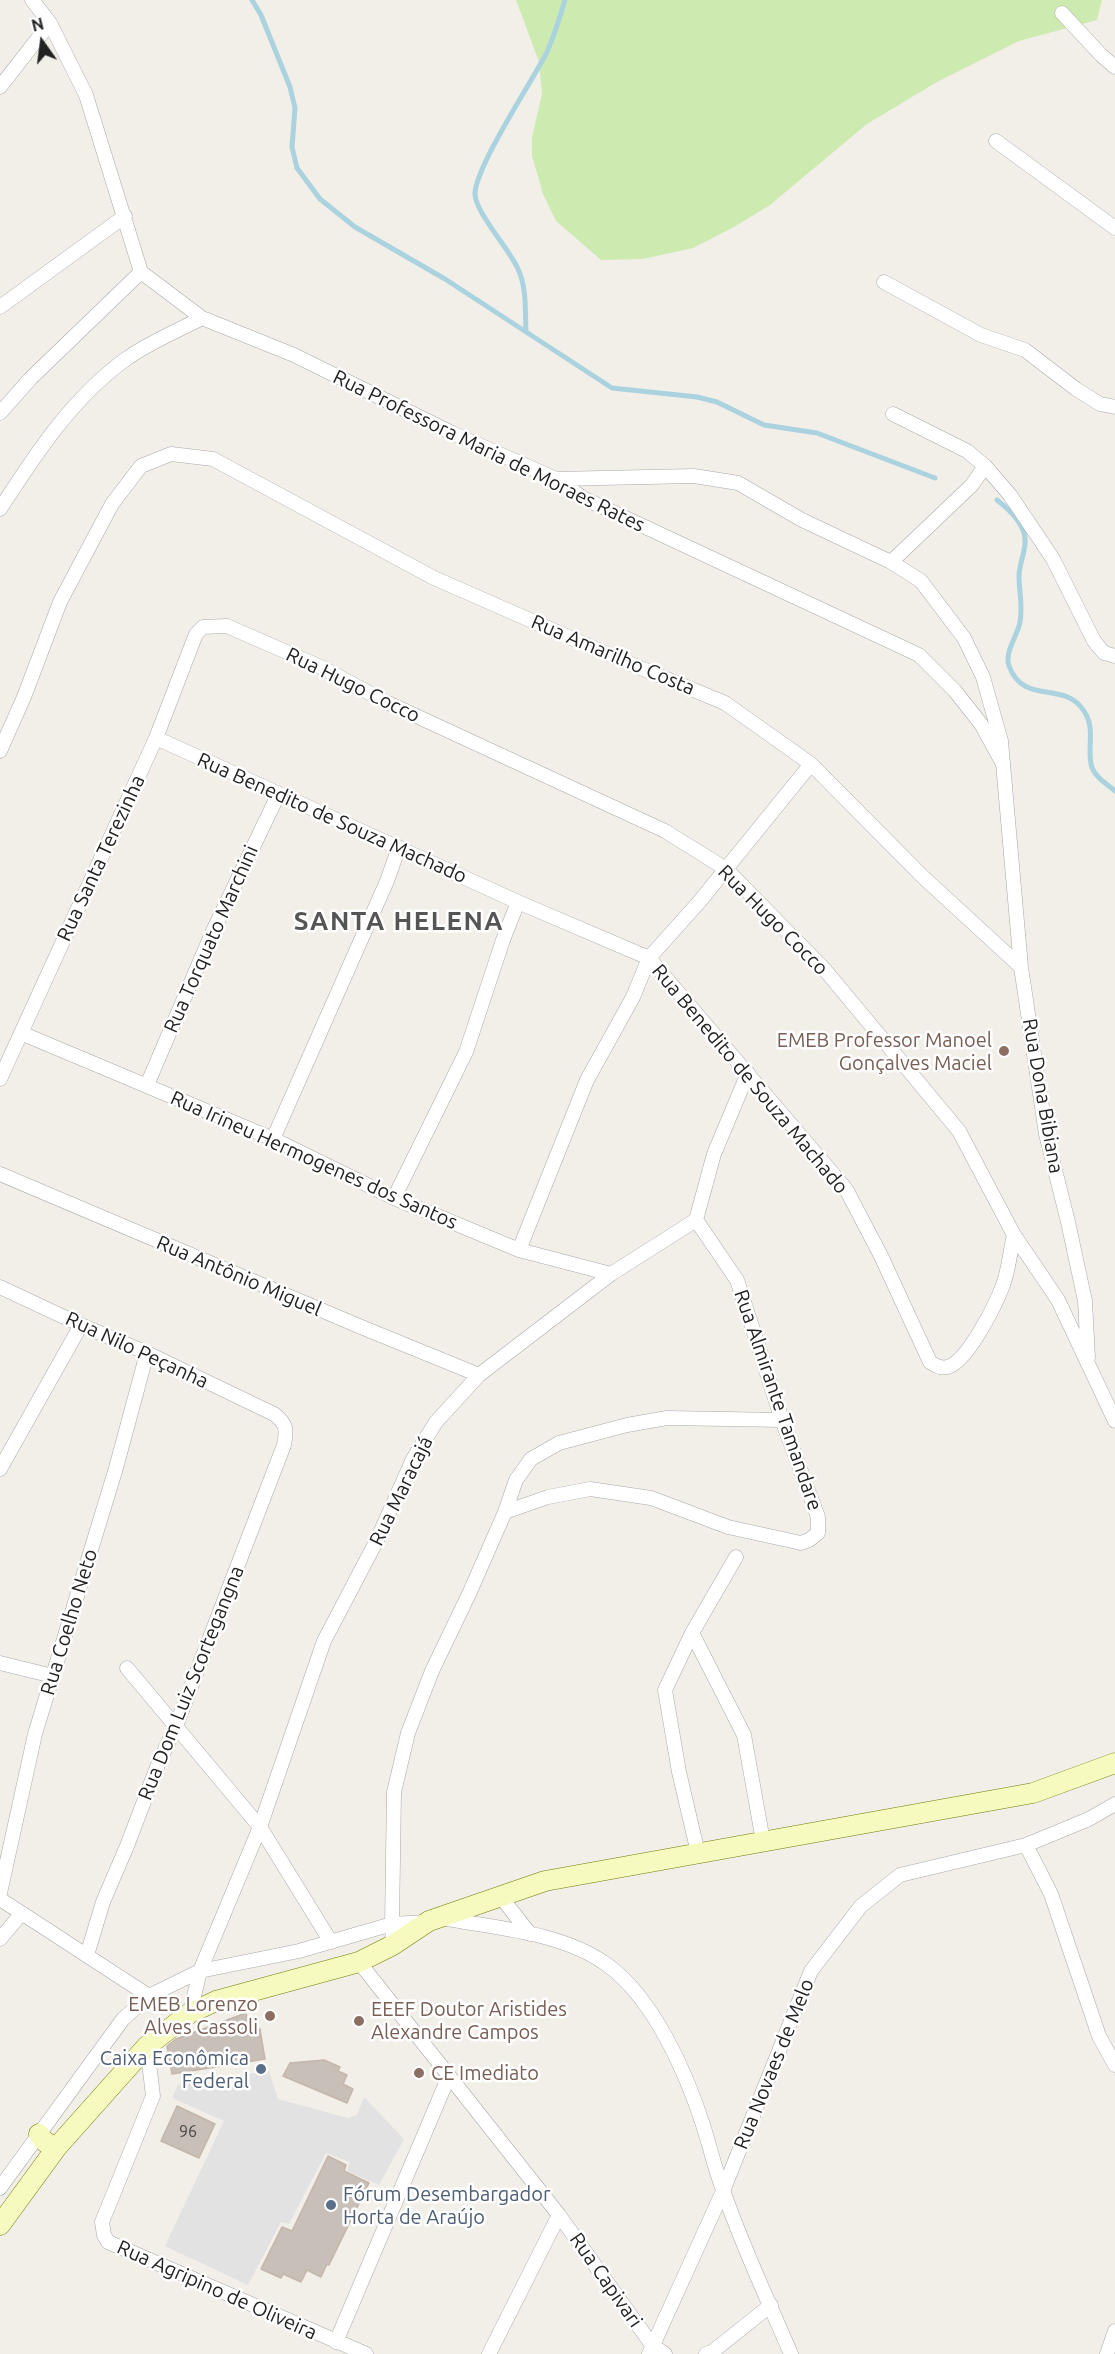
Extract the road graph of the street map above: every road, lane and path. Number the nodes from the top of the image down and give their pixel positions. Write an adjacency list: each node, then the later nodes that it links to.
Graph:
1 (32, 0): 3 (street)
2 (1062, 13): 4 (street)
3 (50, 23): 5 (street); 7 (street)
4 (1115, 67)
5 (0, 87)
6 (996, 141): 8 (street)
7 (125, 216): 9 (street); 11 (street)
8 (1115, 228)
9 (141, 272): 12 (street, Rua Professora Maria de Moraes Rates); 14 (street)
10 (884, 282): 13 (street)
11 (0, 307)
12 (202, 318): 17 (street, Rua Professora Maria de Moraes Rates); 18 (street)
13 (1115, 407)
14 (0, 414)
15 (893, 414): 16 (street)
16 (985, 466): 19 (street); 21 (street)
17 (556, 479): 19 (street, Rua Dona Bibiana); 24 (street, Rua Professora Maria de Moraes Rates)
18 (0, 509)
19 (891, 562): 24 (street, Rua Dona Bibiana)
20 (196, 634): 22 (street, Rua Santa Terezinha); 28 (street, Rua Hugo Cocco)
21 (1115, 656)
22 (156, 738): 26 (street, Rua Benedito de Souza Machado); 32 (street, Rua Santa Terezinha)
23 (0, 751): 25 (street, Rua Amarilho Costa)
24 (1003, 764): 31 (street, Rua Dona Bibiana)
25 (811, 765): 28 (street); 31 (street, Rua Amarilho Costa)
26 (278, 795): 27 (street, Rua Benedito de Souza Machado); 35 (street, Rua Torquato Marchini)
27 (399, 847): 29 (street, Rua Benedito de Souza Machado); 36 (street)
28 (726, 869): 30 (street); 40 (street, Rua Hugo Cocco)
29 (518, 902): 30 (street, Rua Benedito de Souza Machado); 38 (street)
30 (649, 958): 33 (street, Rua Benedito de Souza Machado); 41 (street)
31 (1021, 967): 46 (street, Rua Dona Bibiana)
32 (21, 1033): 34 (street, Rua Santa Terezinha); 35 (street, Rua Irineu Hermogenes dos Santos)
33 (748, 1073): 39 (street); 40 (street, Rua Benedito de Souza Machado)
34 (0, 1079)
35 (147, 1085): 36 (street, Rua Irineu Hermogenes dos Santos)
36 (273, 1140): 38 (street, Rua Irineu Hermogenes dos Santos)
37 (0, 1174): 47 (street, Rua Antônio Miguel)
38 (394, 1198): 41 (street, Rua Irineu Hermogenes dos Santos)
39 (696, 1220): 42 (street, Rua Maracajá); 49 (street, Rua Almirante Tamandare)
40 (1014, 1235): 46 (street, Rua Hugo Cocco)
41 (519, 1250): 42 (street, Rua Irineu Hermogenes dos Santos)
42 (611, 1274): 47 (street, Rua Maracajá)
43 (0, 1287): 44 (street, Rua Nilo Peçanha)
44 (81, 1325): 45 (street, Rua Nilo Peçanha); 51 (street)
45 (147, 1353): 48 (street, Rua Nilo Peçanha); 57 (street, Rua Coelho Neto)
46 (1089, 1366): 50 (street, Rua Dona Bibiana)
47 (479, 1375): 61 (street, Rua Maracajá)
48 (274, 1414): 58 (street, Rua Dom Luiz Scortegangna)
49 (782, 1420): 52 (street); 52 (street, Rua Almirante Tamandare)
50 (1115, 1420)
51 (0, 1469)
52 (505, 1512): 70 (street)
53 (736, 1557): 54 (street)
54 (692, 1633): 62 (street); 64 (street)
55 (0, 1663): 57 (street)
56 (127, 1668): 58 (street)
57 (53, 1676): 65 (street, Rua Coelho Neto)
58 (176, 1726): 61 (street); 75 (street, Rua Dom Luiz Scortegangna)
59 (1115, 1763): 62 (street)
60 (1115, 1804): 63 (street, Rua Novaes de Melo)
61 (260, 1827): 73 (street); 77 (street, Rua Maracajá)
62 (763, 1841): 64 (street)
63 (1026, 1845): 80 (street); 88 (street, Rua Novaes de Melo)
64 (698, 1853): 66 (street)
65 (0, 1893)
66 (501, 1897): 69 (street); 71 (street)
67 (0, 1899): 68 (street)
68 (22, 1913): 72 (street); 75 (street)
69 (435, 1920): 70 (street); 71 (street); 74 (street)
70 (392, 1924): 73 (street); 74 (street)
71 (530, 1934): 88 (street)
72 (0, 1939)
73 (331, 1942): 77 (street)
74 (393, 1945): 76 (street)
75 (87, 1955): 78 (street)
76 (359, 1962): 79 (street); 84 (street, Rua Capivari)
77 (200, 1971): 78 (street); 79 (street, Rua Maracajá)
78 (149, 1996): 85 (street)
79 (190, 2013): 82 (street)
80 (1099, 2036): 81 (street); 83 (street)
81 (1115, 2038)
82 (147, 2046): 86 (street); 93 (street, Rua Agripino de Oliveira)
83 (1115, 2065)
84 (449, 2076): 89 (street, Rua Capivari); 93 (street)
85 (39, 2134): 86 (street); 87 (street)
86 (54, 2151): 87 (street); 90 (street)
87 (3, 2185)
88 (723, 2191): 91 (street); 94 (street, Rua Novaes de Melo)
89 (559, 2215): 94 (street, Rua Capivari); 96 (street)
90 (0, 2225)
91 (771, 2305): 98 (street); 99 (street)
92 (1115, 2331): 100 (street)
93 (336, 2342): 95 (street, Rua Agripino de Oliveira)
94 (650, 2350): 97 (street, Rua Capivari)
95 (366, 2354)
96 (489, 2354)
97 (664, 2354)
98 (706, 2354)
99 (791, 2354)
100 (1107, 2354)

